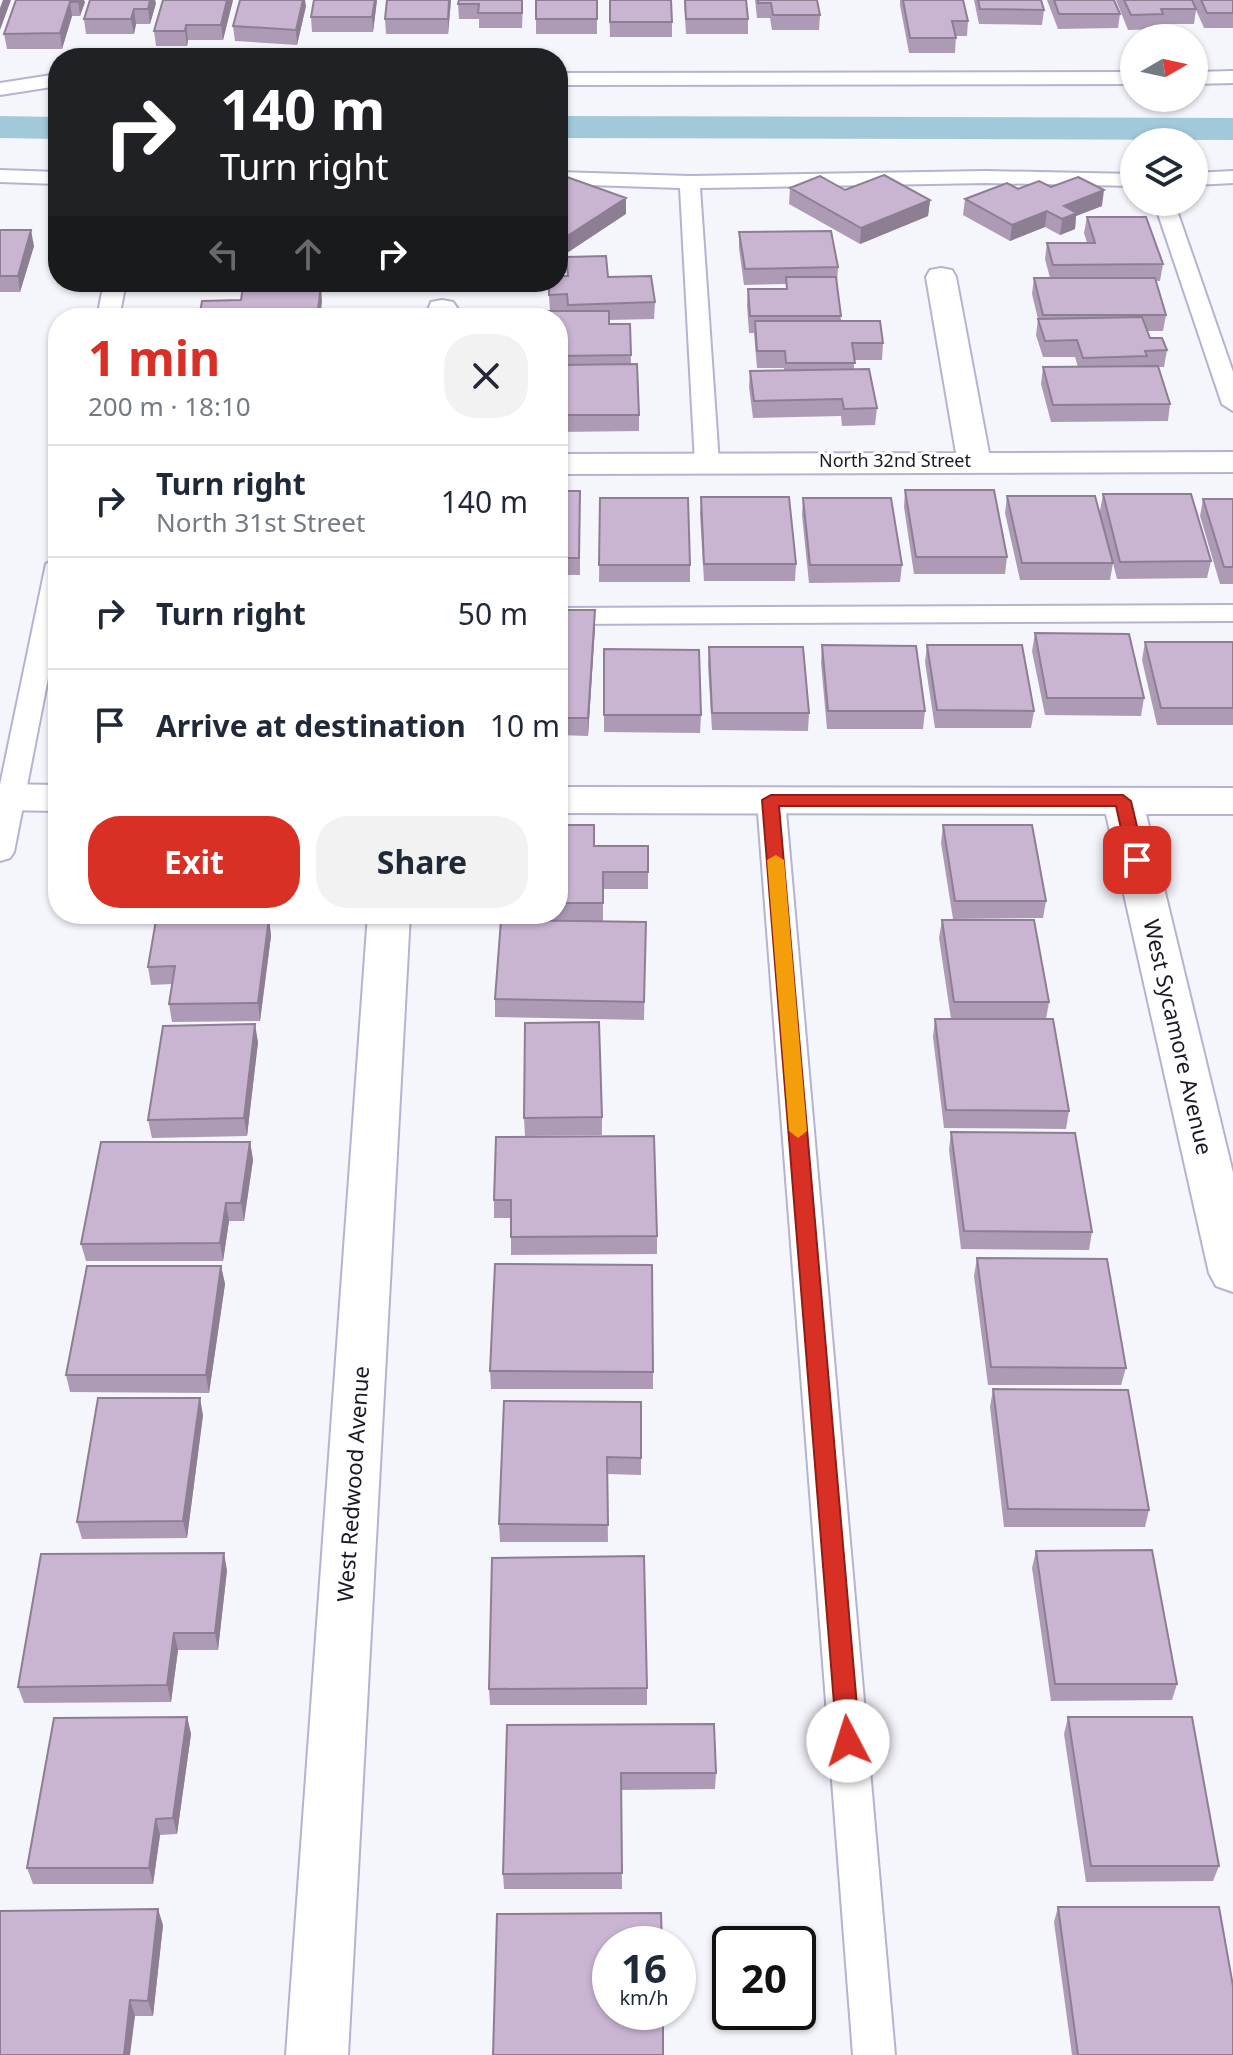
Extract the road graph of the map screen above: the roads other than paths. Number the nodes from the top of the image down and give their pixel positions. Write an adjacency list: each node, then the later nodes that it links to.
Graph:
1 (1233, 77): 3 (lane)
2 (1120, 78): 4 (lane)
3 (1208, 78)
4 (568, 79)
5 (48, 82): 6 (lane)
6 (0, 89)
7 (0, 176): 9 (lane)
8 (1233, 177): 11 (lane)
9 (48, 178)
10 (568, 178): 13 (lane)
11 (1208, 178)
12 (1120, 180): 13 (lane)
13 (690, 182): 19 (lane)
14 (1169, 216): 16 (lane)
15 (941, 277): 17 (street)
16 (1233, 404)
17 (974, 461): 18 (street, North 32nd Street); 19 (street, North 32nd Street)
18 (1233, 462)
19 (707, 463): 20 (street, North 32nd Street)
20 (568, 464)
21 (48, 609): 24 (lane)
22 (1233, 613): 23 (lane)
23 (568, 616)
24 (6, 797): 25 (street); 30 (lane)
25 (48, 798)
26 (568, 800): 27 (street)
27 (771, 800): 28 (street); 34 (lane)
28 (1123, 801): 29 (street); 32 (street, West Sycamore Avenue)
29 (1233, 801)
30 (0, 852)
31 (388, 924): 33 (street, West Redwood Avenue)
32 (1233, 1273)
33 (317, 2055)
34 (874, 2055)

